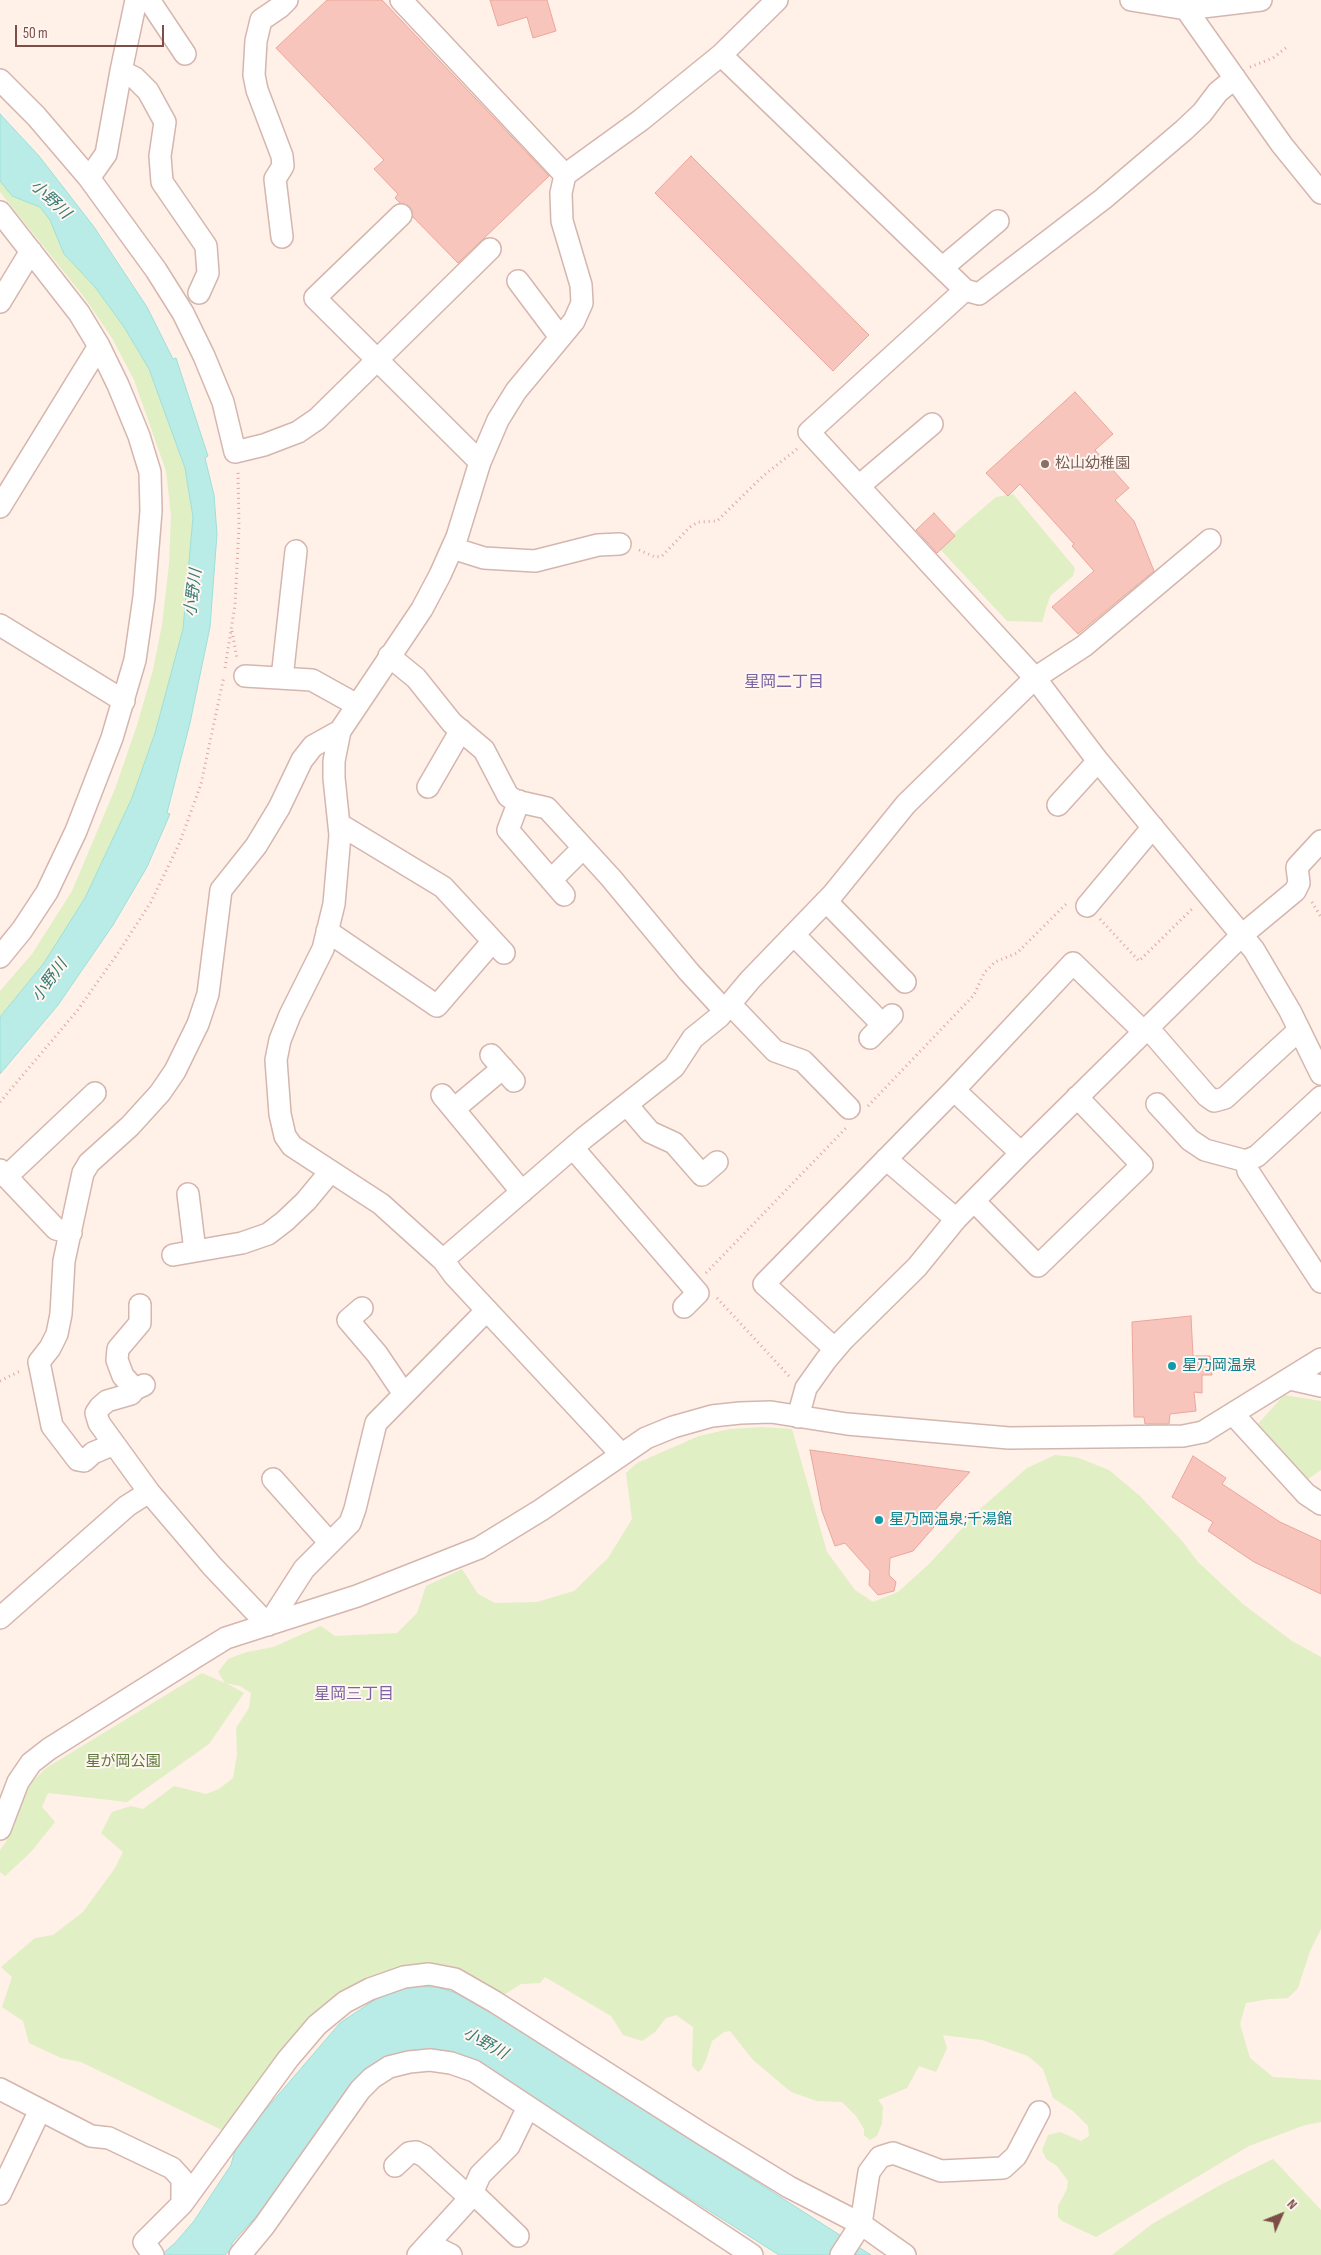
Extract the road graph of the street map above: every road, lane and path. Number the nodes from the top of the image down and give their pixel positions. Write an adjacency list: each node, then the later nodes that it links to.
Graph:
1 (136, 0): 12 (street)
2 (150, 0): 10 (street)
3 (287, 0): 21 (street)
4 (401, 0): 15 (street)
5 (777, 0): 11 (street)
6 (1131, 0): 8 (street)
7 (1261, 0): 8 (street)
8 (1186, 9): 13 (street)
9 (1286, 47): 13 (path)
10 (185, 54)
11 (721, 55): 15 (street); 24 (street)
12 (121, 71): 16 (street); 27 (street)
13 (1232, 75): 17 (street); 26 (street)
14 (0, 80): 16 (street)
15 (565, 174): 29 (street)
16 (89, 178): 34 (street)
17 (1321, 193)
18 (0, 212): 23 (street)
19 (401, 215): 31 (street)
20 (998, 221): 24 (street)
21 (282, 237)
22 (490, 249): 31 (street)
23 (30, 252): 28 (street); 30 (street)
24 (942, 268): 26 (street)
25 (518, 280): 29 (street)
26 (964, 290): 33 (street)
27 (199, 293)
28 (0, 302)
29 (560, 337): 35 (street)
30 (99, 346): 37 (street); 48 (street)
31 (378, 360): 34 (street); 35 (street)
32 (932, 424): 36 (street)
33 (813, 436): 36 (street); 39 (path)
34 (235, 452): 43 (path)
35 (480, 462): 40 (street)
36 (859, 486): 47 (street)
37 (3, 494)
38 (1210, 540): 47 (street)
39 (620, 544): 40 (street)
40 (452, 548): 44 (street)
41 (296, 551): 46 (street)
42 (0, 625): 48 (street)
43 (231, 628): 45 (path); 77 (path)
44 (389, 656): 49 (street); 50 (street)
45 (245, 676): 46 (street)
46 (282, 678): 49 (street)
47 (1035, 678): 52 (street); 60 (street)
48 (124, 701): 65 (street)
49 (357, 704): 51 (street)
50 (461, 730): 53 (street); 54 (street)
51 (340, 731): 56 (street); 92 (street)
52 (1098, 762): 55 (street); 57 (street)
53 (428, 786)
54 (520, 801): 59 (street); 59 (street)
55 (1058, 805)
56 (340, 824): 62 (street); 62 (street)
57 (1153, 827): 61 (street); 64 (street)
58 (1321, 841): 64 (street)
59 (583, 848): 67 (street)
60 (826, 902): 63 (street); 66 (street)
61 (1087, 906)
62 (328, 931): 86 (street)
63 (794, 935): 67 (street); 68 (street)
64 (1242, 935): 69 (street); 70 (street)
65 (0, 957)
66 (905, 982)
67 (727, 1008): 79 (street); 80 (street)
68 (882, 1026)
69 (1146, 1030): 70 (street); 73 (street); 74 (street)
70 (1299, 1030): 72 (street)
71 (503, 1068): 88 (street)
72 (1321, 1074)
73 (954, 1090): 82 (street); 83 (street)
74 (1077, 1097): 82 (street); 90 (street)
75 (1321, 1097): 84 (street)
76 (83, 1098): 87 (street)
77 (0, 1102)
78 (1157, 1104): 84 (street)
79 (626, 1105): 81 (street); 85 (street)
80 (849, 1108)
81 (573, 1148): 88 (street); 97 (street)
82 (1021, 1153): 90 (street)
83 (886, 1159): 91 (street); 101 (street)
84 (1246, 1161): 96 (street)
85 (717, 1162)
86 (330, 1172): 93 (street); 95 (street)
87 (3, 1174): 92 (street)
88 (522, 1192): 95 (street)
89 (193, 1200): 93 (street)
90 (974, 1201): 91 (street)
91 (956, 1219): 101 (street)
92 (71, 1233): 108 (street)
93 (195, 1251): 94 (street)
94 (174, 1255)
95 (443, 1260): 99 (street)
96 (1321, 1282)
97 (684, 1307)
98 (362, 1308): 105 (street)
99 (487, 1310): 105 (street); 109 (street)
100 (144, 1320): 108 (street)
101 (835, 1349): 107 (street)
102 (1321, 1359): 103 (street)
103 (1290, 1379): 104 (street); 106 (street)
104 (1321, 1386)
105 (404, 1394): 113 (street)
106 (1233, 1414): 107 (street); 112 (street)
107 (798, 1417): 109 (street)
108 (114, 1444): 111 (street)
109 (621, 1454): 115 (street)
110 (273, 1479): 113 (street)
111 (149, 1492): 114 (street); 115 (street)
112 (1321, 1504)
113 (330, 1543): 115 (street)
114 (0, 1618)
115 (268, 1625): 116 (street)
116 (9, 1784): 117 (street)
117 (0, 1829)
118 (0, 2089): 120 (street)
119 (528, 2107): 124 (street); 130 (street); 132 (street)
120 (40, 2110): 123 (street); 125 (street)
121 (1039, 2112): 126 (street)
122 (395, 2166): 124 (street)
123 (0, 2194)
124 (471, 2195): 127 (street); 128 (street)
125 (182, 2204): 126 (street); 129 (street)
126 (858, 2228): 133 (street); 134 (street)
127 (518, 2236)
128 (423, 2249): 131 (street)
129 (152, 2254)
130 (240, 2255)
131 (452, 2255)
132 (752, 2255)
133 (841, 2255)
134 (905, 2255)

